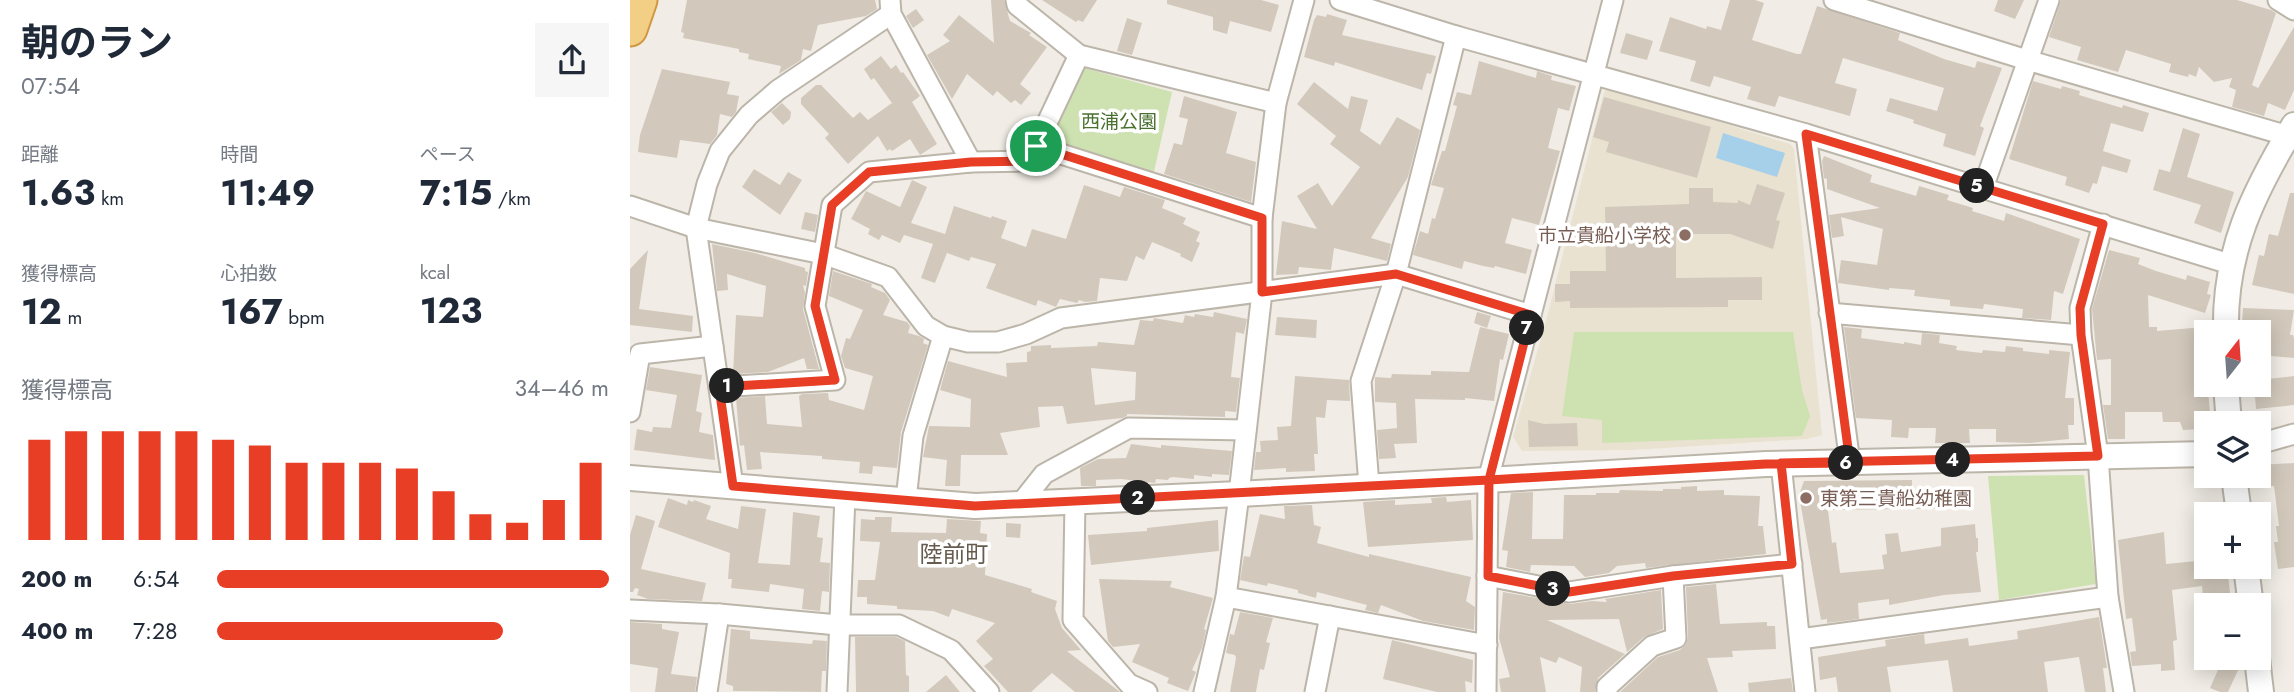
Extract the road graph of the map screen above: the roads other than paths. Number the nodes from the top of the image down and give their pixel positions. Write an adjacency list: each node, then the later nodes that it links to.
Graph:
1 (640, 0): 11 (highway)
2 (1016, 0): 13 (street)
3 (1304, 0): 16 (street)
4 (1340, 0): 12 (street)
5 (1613, 0): 15 (street)
6 (1835, 0): 14 (street)
7 (2049, 0): 14 (street)
8 (2278, 0): 10 (street)
9 (890, 7): 20 (street); 25 (street)
10 (2294, 10)
11 (630, 29)
12 (1456, 36): 15 (street); 28 (street)
13 (1079, 55): 16 (street); 19 (street)
14 (2027, 60): 18 (street); 21 (street)
15 (1593, 72): 17 (street); 31 (street)
16 (1276, 103): 23 (street)
17 (1806, 134): 21 (street); 30 (street)
18 (2292, 134): 27 (street)
19 (1036, 146): 20 (street); 23 (street)
20 (971, 162): 26 (street)
21 (1983, 188): 24 (street)
22 (630, 206): 25 (street)
23 (1262, 218): 29 (street)
24 (2103, 224): 27 (street); 33 (street)
25 (696, 228): 26 (street); 35 (street)
26 (823, 254): 34 (street); 36 (street)
27 (2233, 265): 32 (street)
28 (1396, 274): 29 (street); 31 (street); 48 (street)
29 (1262, 292): 34 (street); 38 (street)
30 (1829, 313): 33 (street); 44 (street)
31 (1531, 315): 46 (street)
32 (2226, 320)
33 (2081, 335): 42 (street)
34 (943, 336): 51 (street)
35 (713, 346): 36 (street); 37 (street)
36 (719, 387): 47 (street)
37 (630, 412)
38 (1247, 430): 49 (street); 53 (street)
39 (2294, 434): 40 (street)
40 (2271, 441)
41 (2194, 454): 42 (street)
42 (2098, 456): 44 (street); 58 (street)
43 (1781, 463): 44 (street); 46 (street); 54 (street)
44 (1850, 463)
45 (630, 478): 47 (street)
46 (1489, 480): 48 (street); 55 (street)
47 (733, 486): 50 (street)
48 (1369, 486): 49 (street)
49 (1239, 494): 52 (street); 57 (street)
50 (845, 496): 51 (street); 62 (street)
51 (906, 500): 53 (street)
52 (1075, 501): 53 (street); 66 (street)
53 (1021, 503)
54 (1792, 564): 56 (street); 63 (street)
55 (1488, 576): 56 (street); 64 (street)
56 (1673, 576): 73 (street)
57 (1226, 597): 61 (street); 70 (street)
58 (2108, 597): 63 (street); 75 (street)
59 (630, 610): 60 (street)
60 (719, 614): 62 (street); 67 (street)
61 (1330, 616): 64 (street); 71 (street)
62 (838, 625): 68 (street); 69 (street)
63 (1800, 639): 74 (street)
64 (1487, 645): 72 (street)
65 (2258, 670): 76 (street)
66 (1132, 689)
67 (707, 692)
68 (837, 692)
69 (989, 692)
70 (1204, 692)
71 (1315, 692)
72 (1486, 692)
73 (1607, 692)
74 (1805, 692)
75 (2124, 692)
76 (2261, 692)

